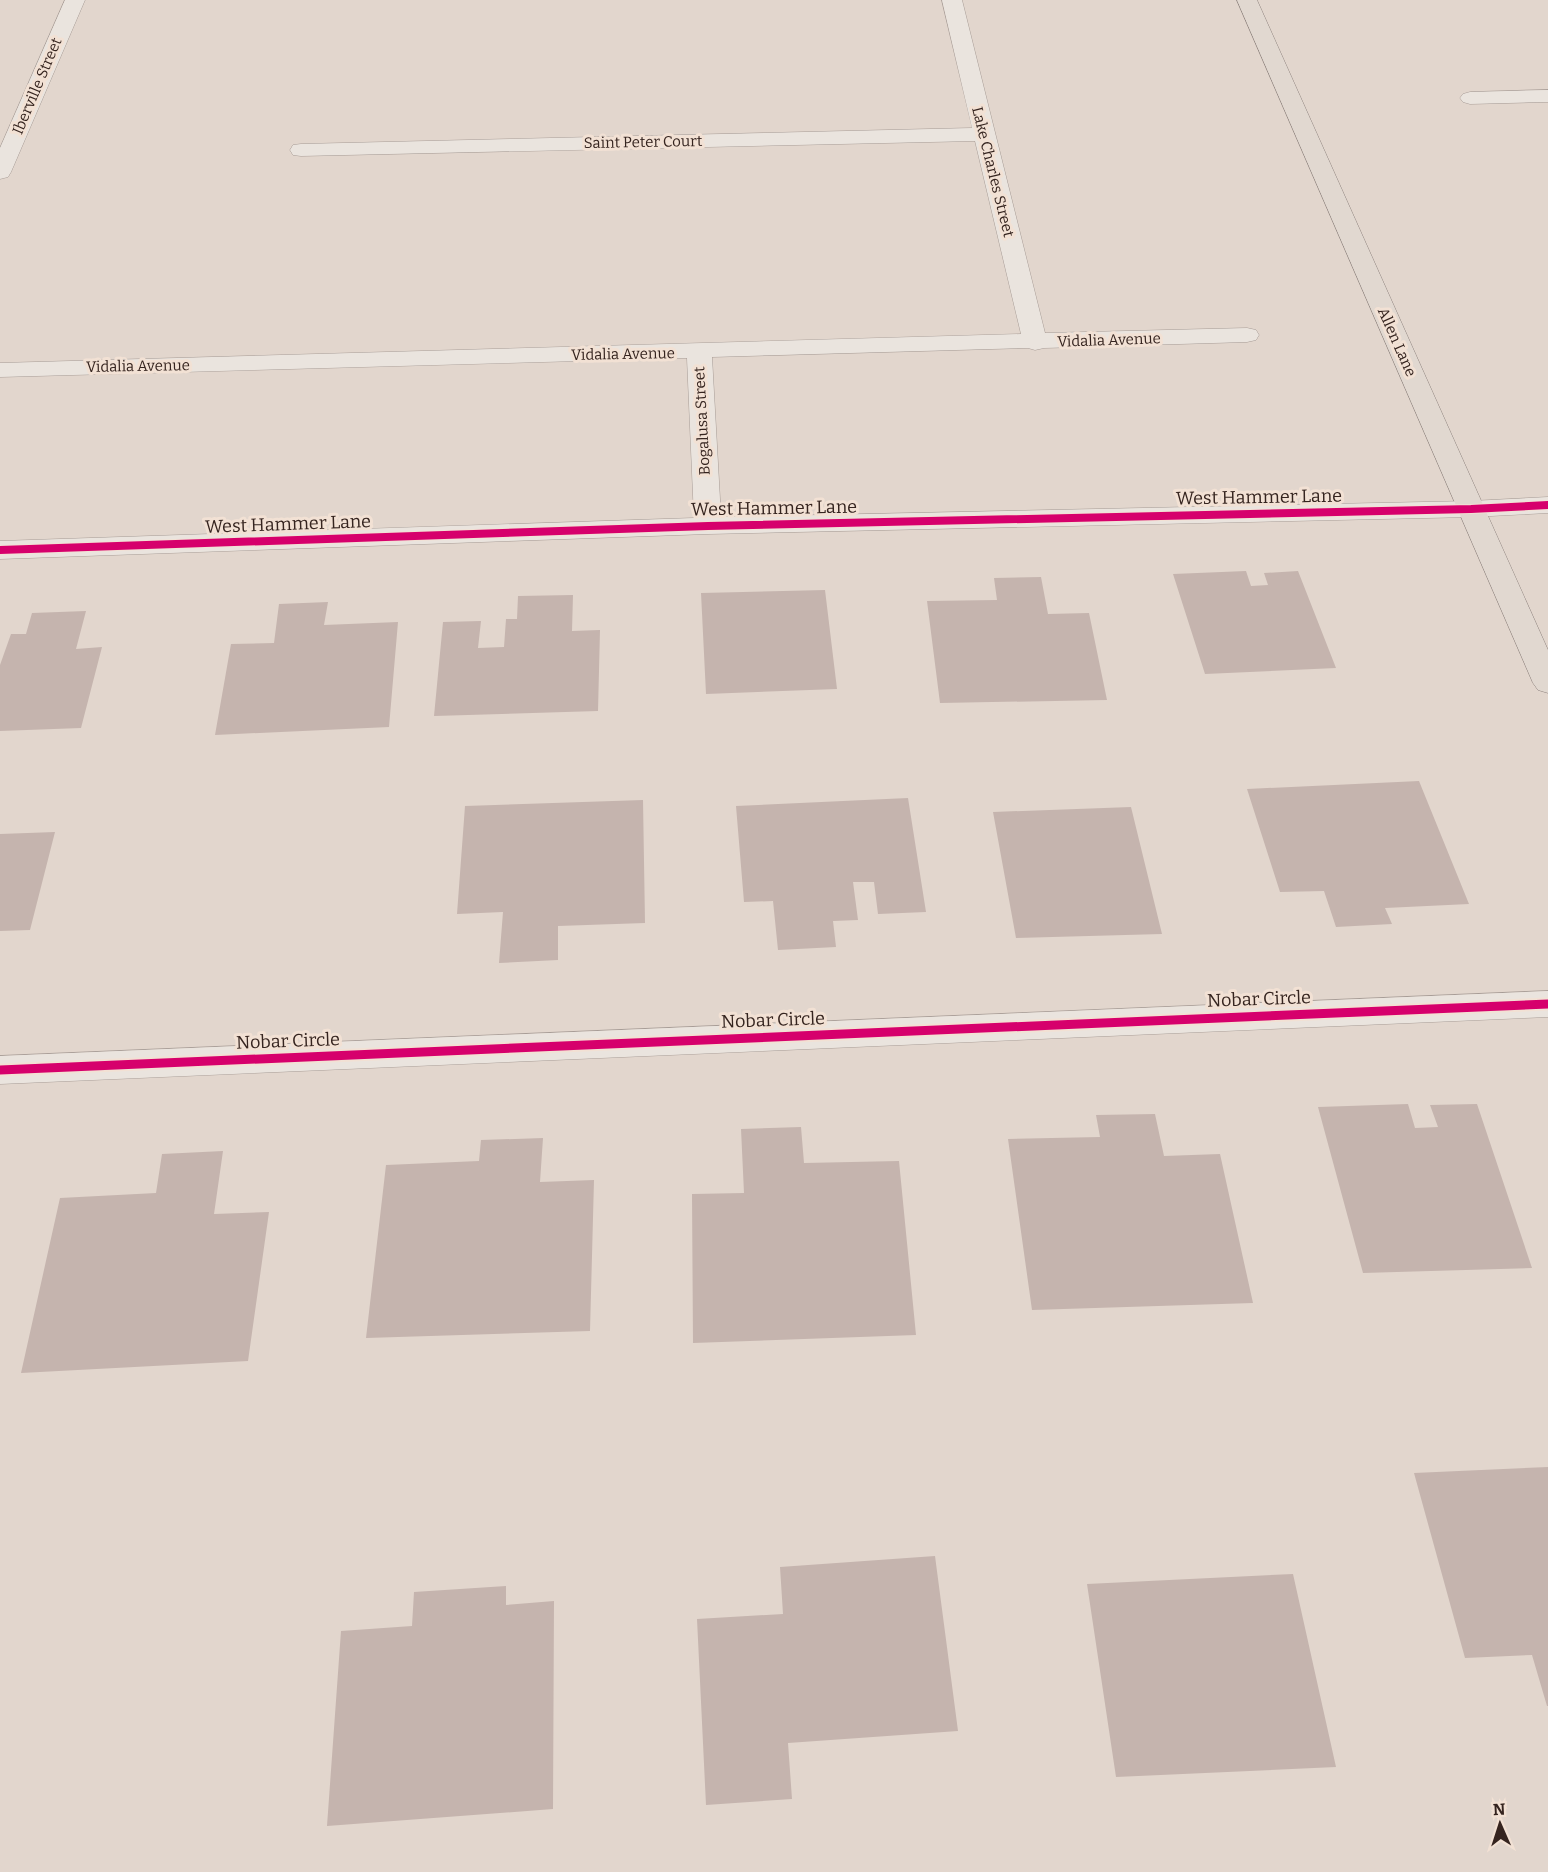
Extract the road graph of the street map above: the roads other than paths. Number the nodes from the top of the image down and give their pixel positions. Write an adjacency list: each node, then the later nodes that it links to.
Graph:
1 (75, 0): 8 (street, Iberville Street)
2 (952, 0): 6 (street, Lake Charles Street)
3 (1246, 0): 14 (main road, Allen Lane)
4 (1548, 96): 5 (street)
5 (1470, 98)
6 (984, 134): 7 (street, Saint Peter Court); 10 (street, Lake Charles Street)
7 (301, 150)
8 (2, 162)
9 (1247, 335): 10 (street, Vidalia Avenue)
10 (1035, 343): 11 (street, Vidalia Avenue)
11 (699, 352): 12 (street, Vidalia Avenue); 15 (street, Bogalusa Street)
12 (0, 370)
13 (1548, 505): 14 (street, West Hammer Lane)
14 (1471, 509): 15 (street, West Hammer Lane); 17 (main road, Allen Lane)
15 (708, 526): 16 (street, West Hammer Lane)
16 (0, 550)
17 (1548, 683)
18 (1548, 1004): 19 (street, Nobar Circle)
19 (0, 1070)

